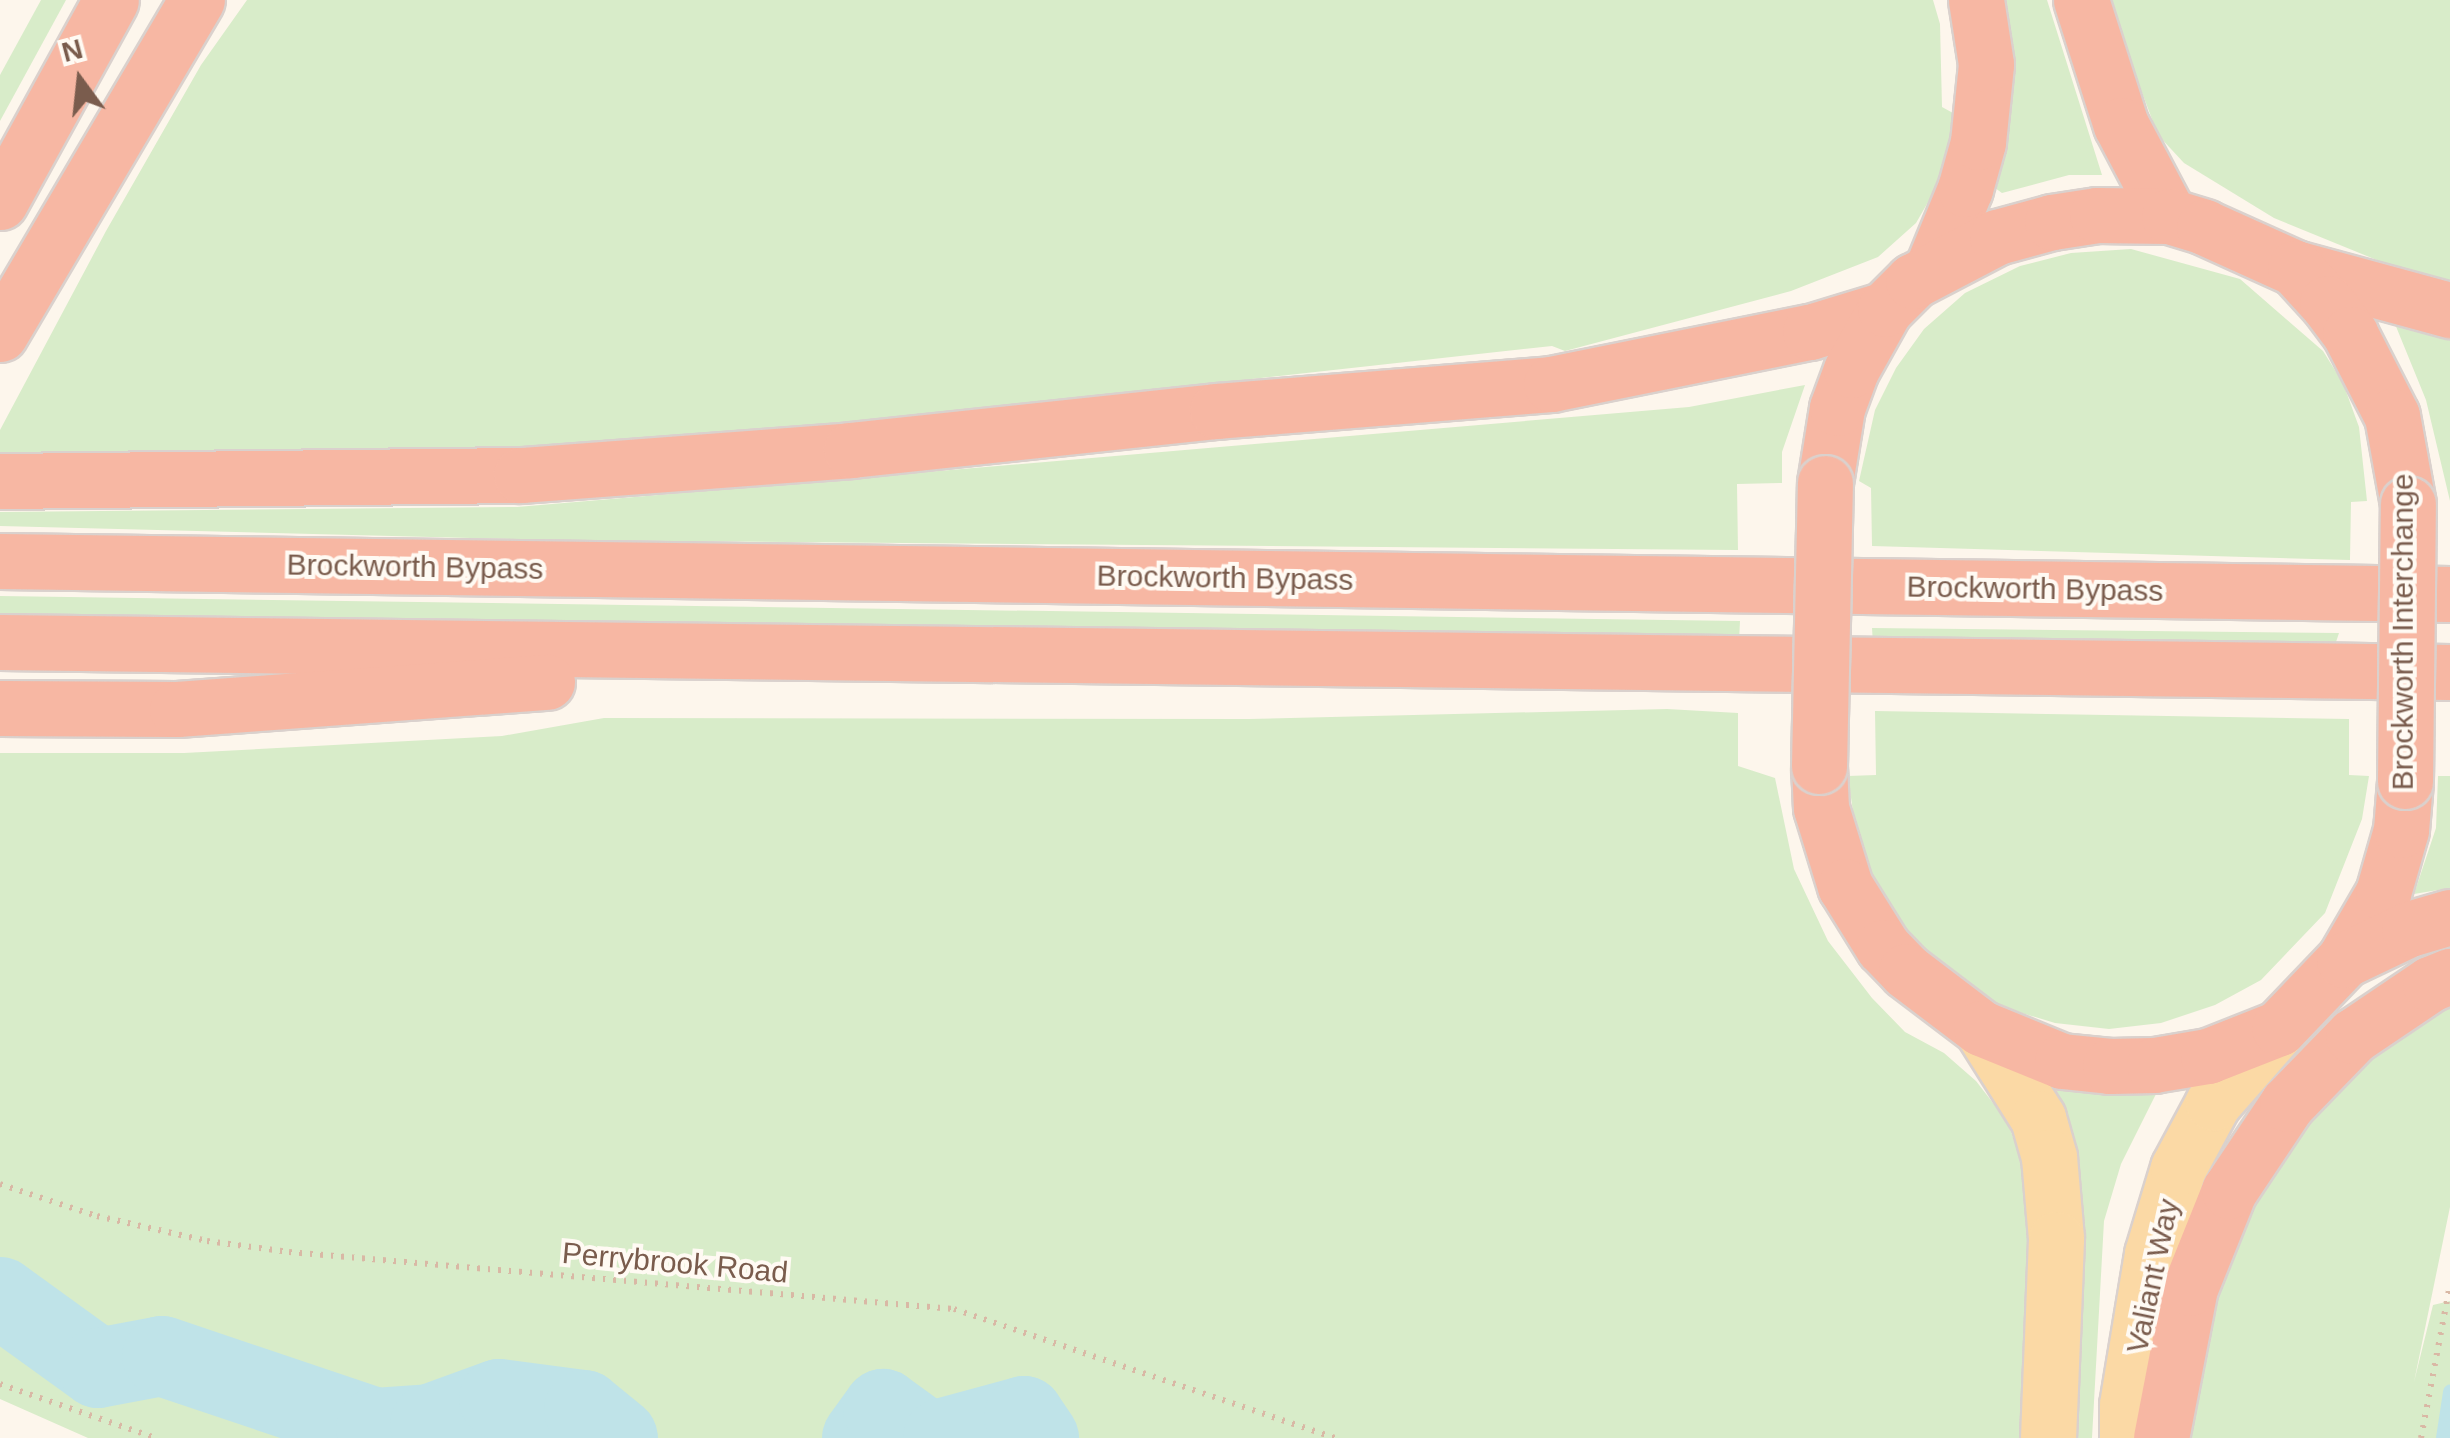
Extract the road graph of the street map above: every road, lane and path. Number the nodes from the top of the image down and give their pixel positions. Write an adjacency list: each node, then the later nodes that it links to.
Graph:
1 (112, 0): 5 (highway)
2 (197, 0): 11 (highway)
3 (1976, 0): 8 (highway)
4 (2081, 0): 6 (highway)
5 (0, 202)
6 (2169, 216): 7 (highway, Brockworth Interchange); 8 (highway, Brockworth Interchange)
7 (2295, 268): 10 (highway); 20 (highway, Brockworth Interchange, bridge)
8 (1932, 269): 9 (highway, Brockworth Interchange)
9 (1885, 308): 12 (highway); 22 (highway, Brockworth Interchange, bridge)
10 (2450, 310)
11 (10, 318)
12 (0, 480)
13 (0, 561): 14 (highway, Brockworth Bypass)
14 (2450, 594)
15 (0, 642): 16 (highway)
16 (894, 656): 17 (highway); 18 (highway)
17 (2450, 672)
18 (0, 708)
19 (2450, 917): 20 (highway)
20 (2344, 960): 23 (highway, Brockworth Interchange)
21 (2450, 976): 31 (highway)
22 (1981, 1028): 23 (highway, Brockworth Interchange); 29 (main road)
23 (2280, 1028): 30 (main road, Valiant Way)
24 (0, 1184): 28 (path, Perrybrook Road)
25 (2450, 1284): 32 (path)
26 (0, 1384): 27 (path)
27 (156, 1438)
28 (1335, 1438)
29 (2048, 1438)
30 (2127, 1438)
31 (2160, 1438)
32 (2421, 1438)

